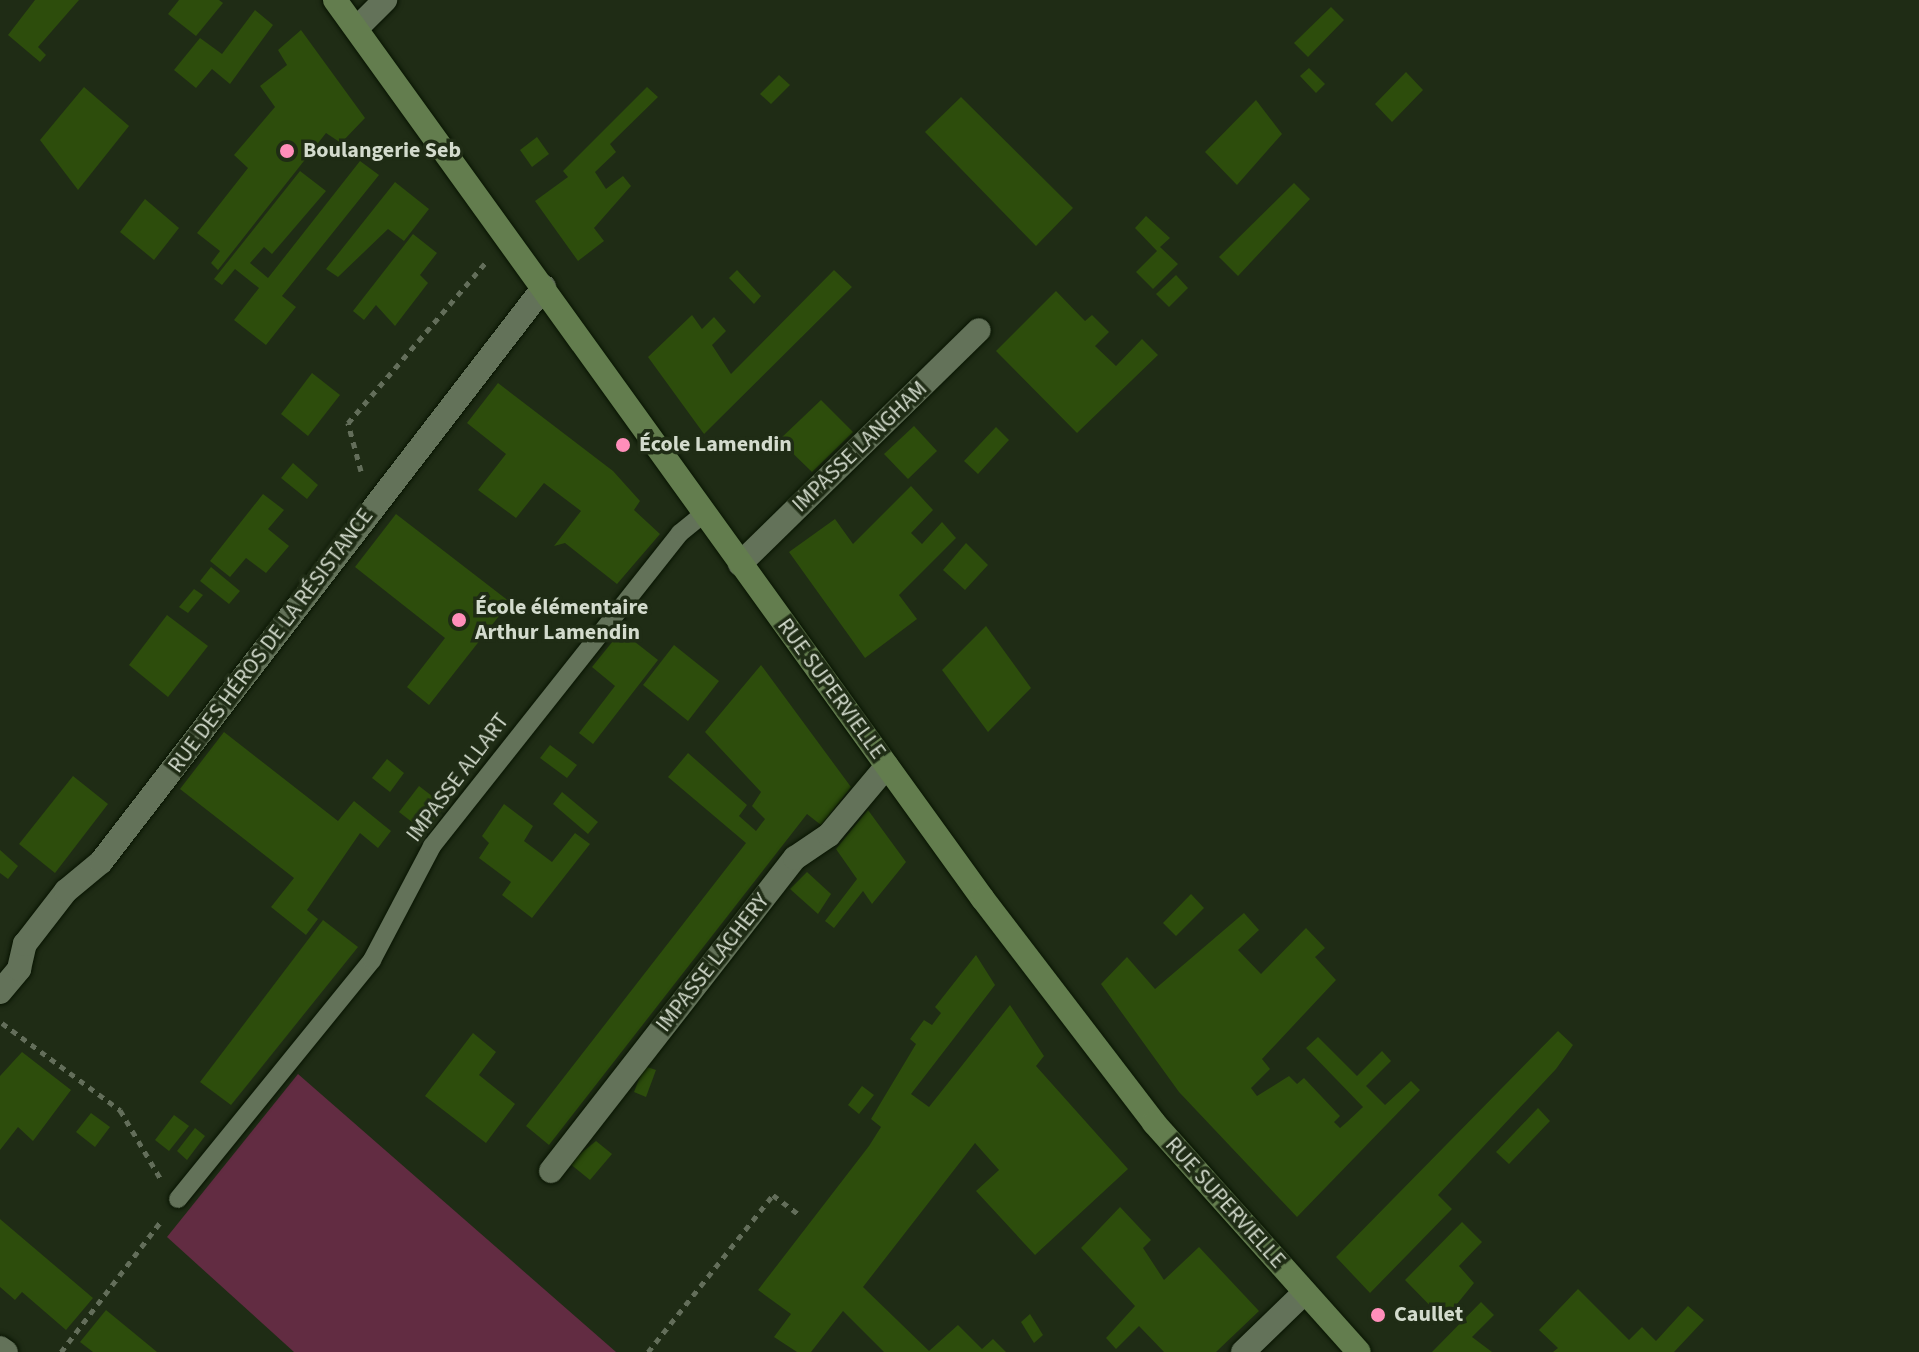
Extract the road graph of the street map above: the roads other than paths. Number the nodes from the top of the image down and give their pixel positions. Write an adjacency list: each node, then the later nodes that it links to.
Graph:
1 (335, 0): 3 (main road, RUE SUPERVIELLE)
2 (385, 0): 3 (street)
3 (357, 28): 4 (main road, RUE SUPERVIELLE)
4 (544, 287): 6 (main road, RUE SUPERVIELLE); 9 (street, RUE DES HÉROS DE LA RÉSISTANCE)
5 (979, 330): 7 (street, IMPASSE LANGHAM)
6 (706, 512): 7 (main road, RUE SUPERVIELLE); 11 (lane, IMPASSE ALLART)
7 (740, 564): 8 (main road, RUE SUPERVIELLE)
8 (887, 766): 10 (street, IMPASSE LACHERY); 12 (main road, RUE SUPERVIELLE)
9 (0, 992)
10 (551, 1171)
11 (178, 1199)
12 (1305, 1292): 15 (street); 16 (main road, RUE SUPERVIELLE)
13 (0, 1348): 14 (street)
14 (6, 1352)
15 (1243, 1352)
16 (1359, 1352)

